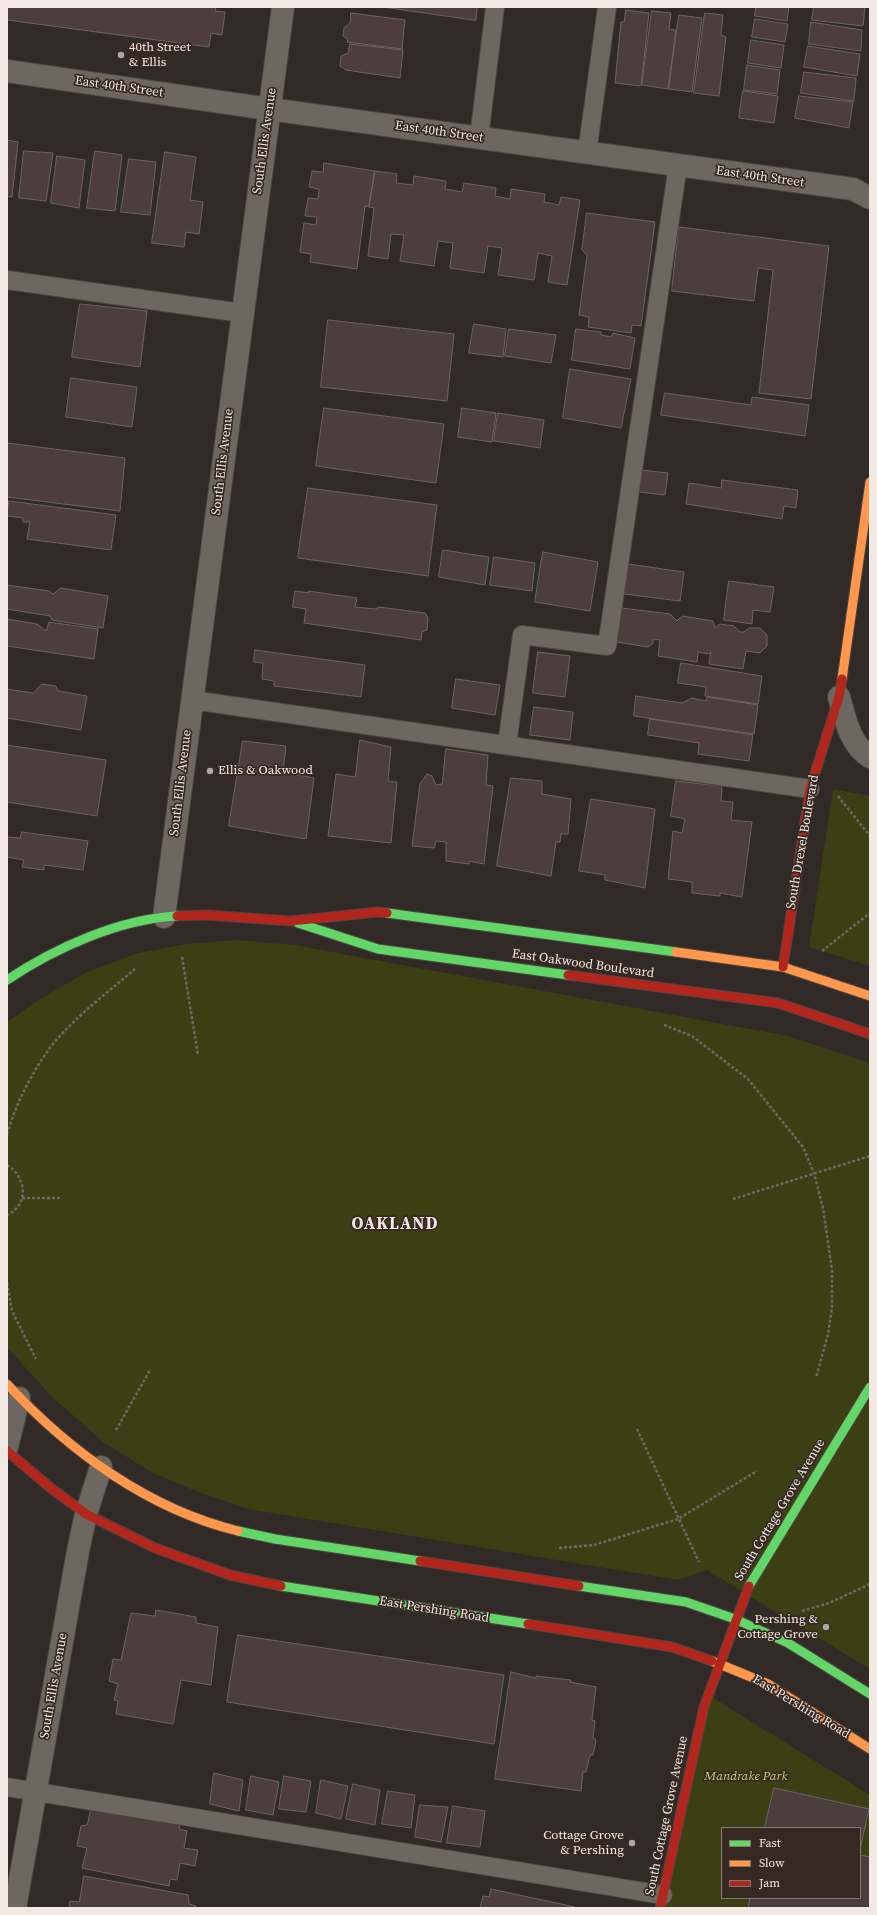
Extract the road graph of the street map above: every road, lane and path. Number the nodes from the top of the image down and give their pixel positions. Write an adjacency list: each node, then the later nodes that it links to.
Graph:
1 (283, 7): 5 (street, South Ellis Avenue)
2 (495, 7): 6 (lane)
3 (607, 7): 7 (lane)
4 (7, 71): 5 (street, East 40th Street)
5 (269, 109): 6 (street, East 40th Street); 11 (street, South Ellis Avenue)
6 (479, 138): 7 (street, East 40th Street)
7 (587, 153): 8 (street, East 40th Street)
8 (678, 165): 9 (street, East 40th Street); 15 (lane)
9 (870, 198)
10 (7, 280): 11 (lane)
11 (242, 313): 14 (street, South Ellis Avenue)
12 (870, 482): 13 (main road, South Drexel Boulevard)
13 (839, 697): 16 (street, South Drexel Boulevard); 17 (main road, South Drexel Boulevard)
14 (192, 700): 15 (lane); 21 (street, South Ellis Avenue)
15 (507, 745): 17 (lane)
16 (870, 757)
17 (810, 788): 25 (main road, South Drexel Boulevard)
18 (837, 795): 19 (path)
19 (870, 836)
20 (870, 913): 23 (path)
21 (164, 917): 22 (main road, East Oakwood Boulevard); 27 (main road, East Oakwood Boulevard)
22 (291, 921): 25 (main road, East Oakwood Boulevard); 30 (main road, East Oakwood Boulevard)
23 (820, 952)
24 (182, 957): 31 (path)
25 (783, 967): 28 (main road, East Oakwood Boulevard)
26 (135, 969): 32 (path)
27 (7, 980)
28 (870, 996)
29 (664, 1025): 35 (path)
30 (870, 1034)
31 (198, 1055)
32 (7, 1134)
33 (870, 1156): 35 (path)
34 (7, 1165): 36 (path)
35 (814, 1173): 38 (path); 43 (path)
36 (22, 1198): 37 (path); 39 (path)
37 (61, 1198)
38 (733, 1199)
39 (7, 1214)
40 (7, 1283): 41 (path)
41 (36, 1359)
42 (150, 1370): 47 (path)
43 (816, 1378)
44 (870, 1387): 58 (main road, South Cottage Grove Avenue)
45 (13, 1391): 48 (street); 50 (main road)
46 (637, 1429): 53 (path)
47 (116, 1430)
48 (7, 1447)
49 (7, 1451): 52 (main road, East Pershing Road)
50 (101, 1467): 52 (street, South Ellis Avenue); 58 (main road)
51 (757, 1471): 53 (path)
52 (86, 1514): 59 (main road, East Pershing Road); 63 (street, South Ellis Avenue)
53 (678, 1519): 54 (path); 55 (path)
54 (559, 1548)
55 (699, 1562)
56 (870, 1584): 57 (path)
57 (802, 1611)
58 (735, 1619): 59 (main road, South Cottage Grove Avenue); 60 (main road)
59 (719, 1664): 61 (main road, East Pershing Road); 64 (main road, South Cottage Grove Avenue)
60 (870, 1694)
61 (870, 1749)
62 (7, 1787): 63 (lane)
63 (36, 1791): 64 (lane); 65 (street, South Ellis Avenue)
64 (662, 1901)
65 (15, 1908)

